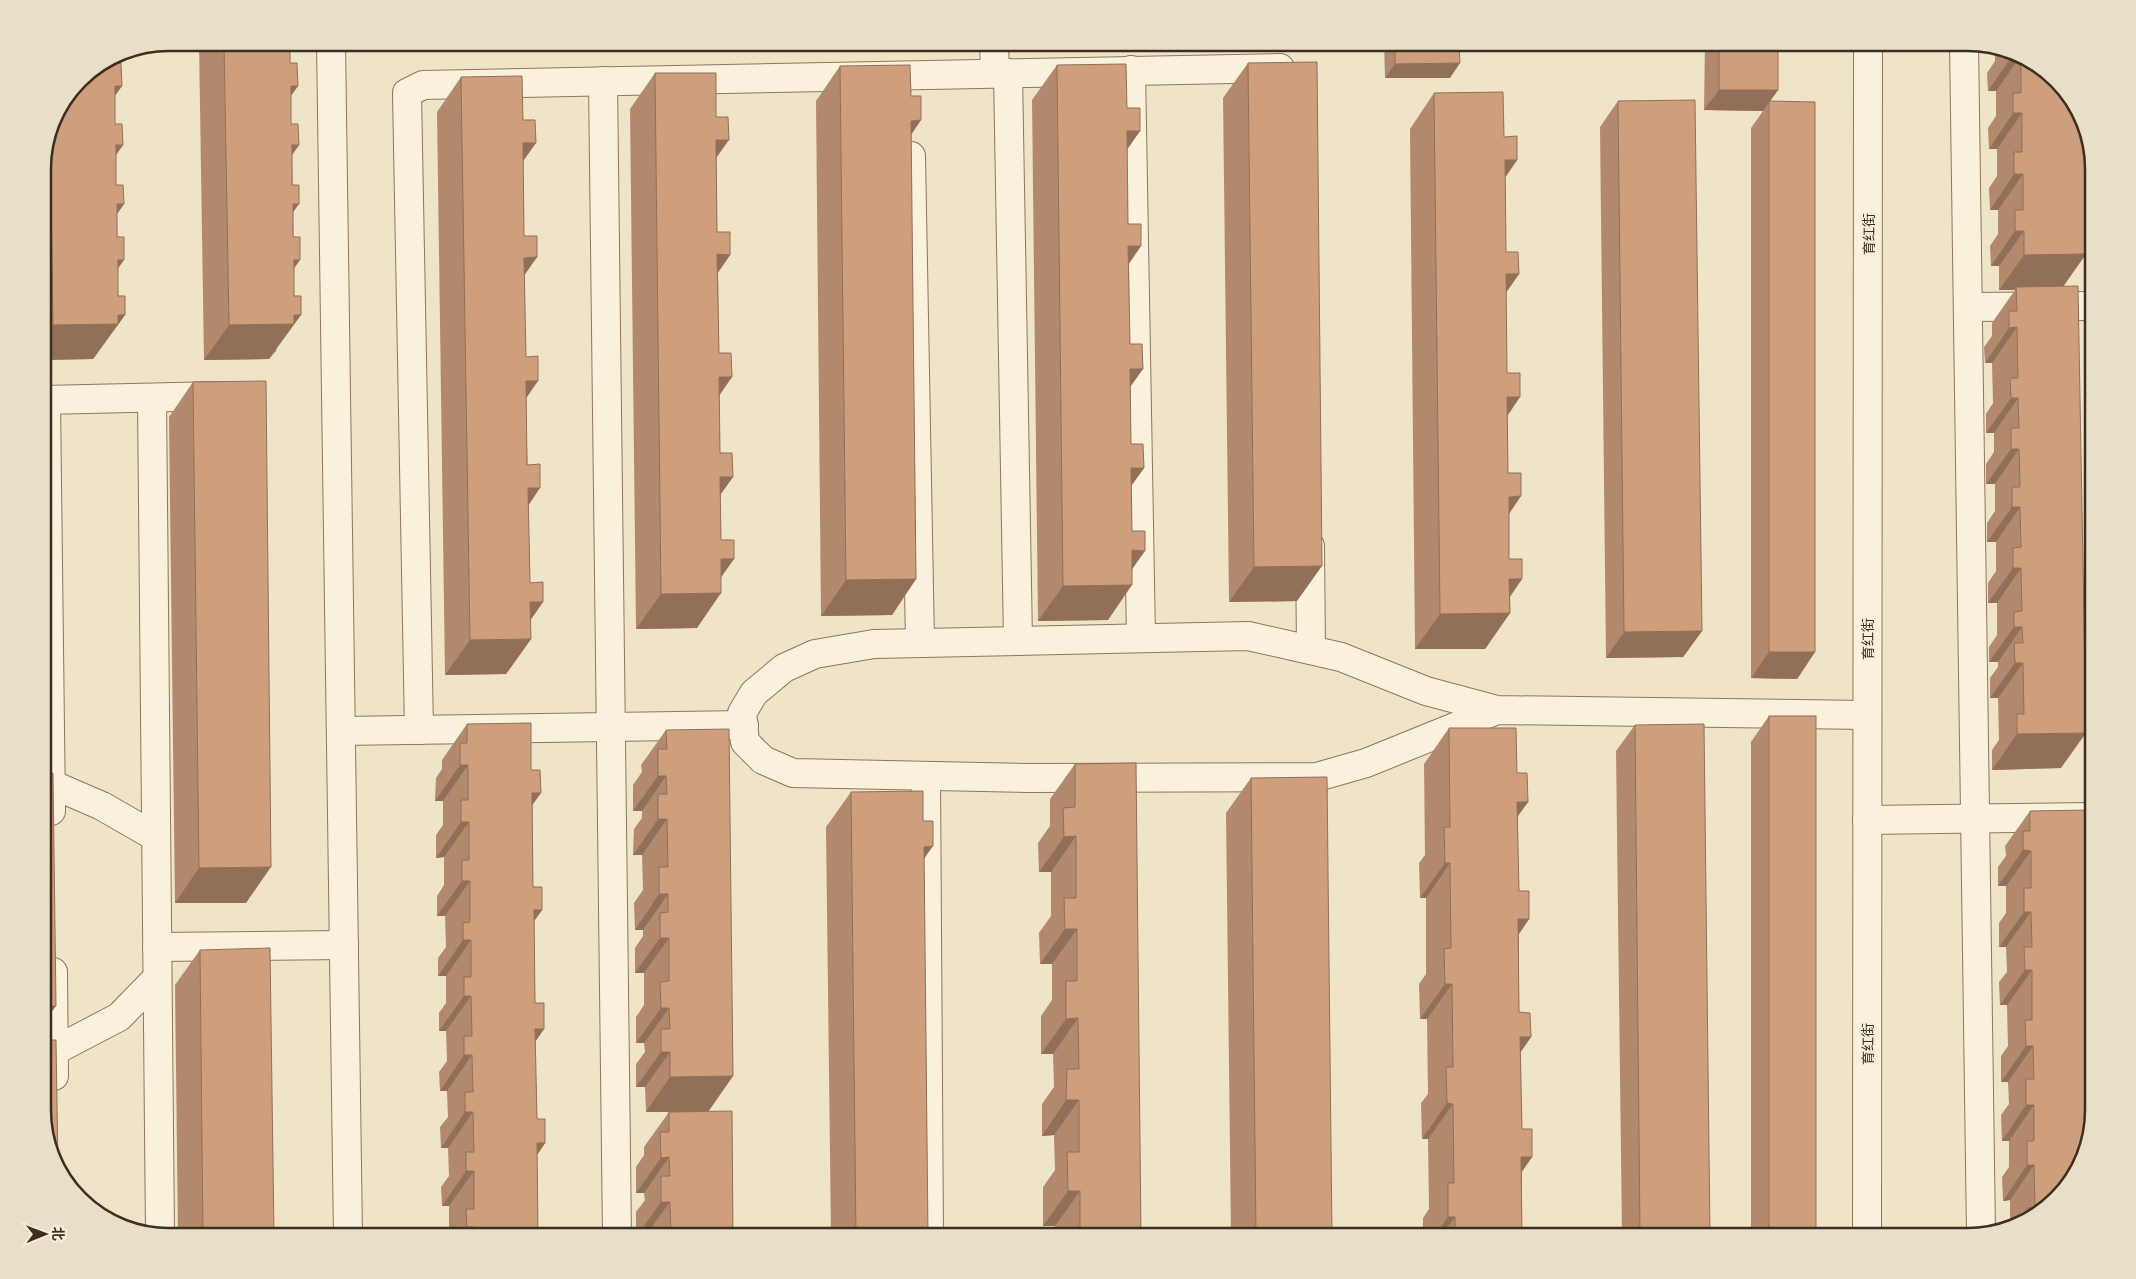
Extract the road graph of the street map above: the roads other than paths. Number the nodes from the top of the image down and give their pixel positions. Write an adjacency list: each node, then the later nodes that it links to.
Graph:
1 (330, 51): 27 (street)
2 (996, 51): 6 (street)
3 (1868, 51): 23 (street, 育红街)
4 (1964, 51): 13 (street)
5 (1131, 70): 6 (street); 8 (street); 18 (street)
6 (1001, 73): 7 (street); 19 (street)
7 (910, 74): 9 (street); 10 (street)
8 (1300, 80)
9 (603, 81): 25 (street); 26 (street)
10 (910, 104)
11 (911, 134): 20 (street)
12 (2084, 306): 13 (street)
13 (1969, 307): 31 (street)
14 (247, 396): 15 (street)
15 (152, 398): 16 (street); 33 (street)
16 (52, 400)
17 (1309, 521): 21 (street)
18 (1140, 638): 19 (street); 21 (street)
19 (1018, 640): 20 (street)
20 (920, 643): 24 (street)
21 (1311, 650): 22 (street)
22 (1496, 710): 23 (street); 28 (street)
23 (1867, 716): 32 (street, 育红街)
24 (744, 726): 25 (street); 28 (street)
25 (611, 727): 26 (street); 43 (street)
26 (419, 730): 27 (street)
27 (341, 732): 35 (street)
28 (926, 776): 44 (street)
29 (52, 784): 33 (street)
30 (2085, 816): 31 (street)
31 (1975, 819): 32 (street); 41 (street)
32 (1867, 820): 45 (street, 育红街)
33 (156, 837): 36 (street)
34 (52, 943): 38 (street)
35 (344, 946): 36 (street); 42 (street)
36 (157, 947): 37 (street)
37 (157, 978): 38 (street); 40 (street)
38 (54, 1052): 39 (street)
39 (54, 1100)
40 (160, 1227)
41 (1980, 1227)
42 (348, 1228)
43 (617, 1228)
44 (928, 1228)
45 (1867, 1228)

